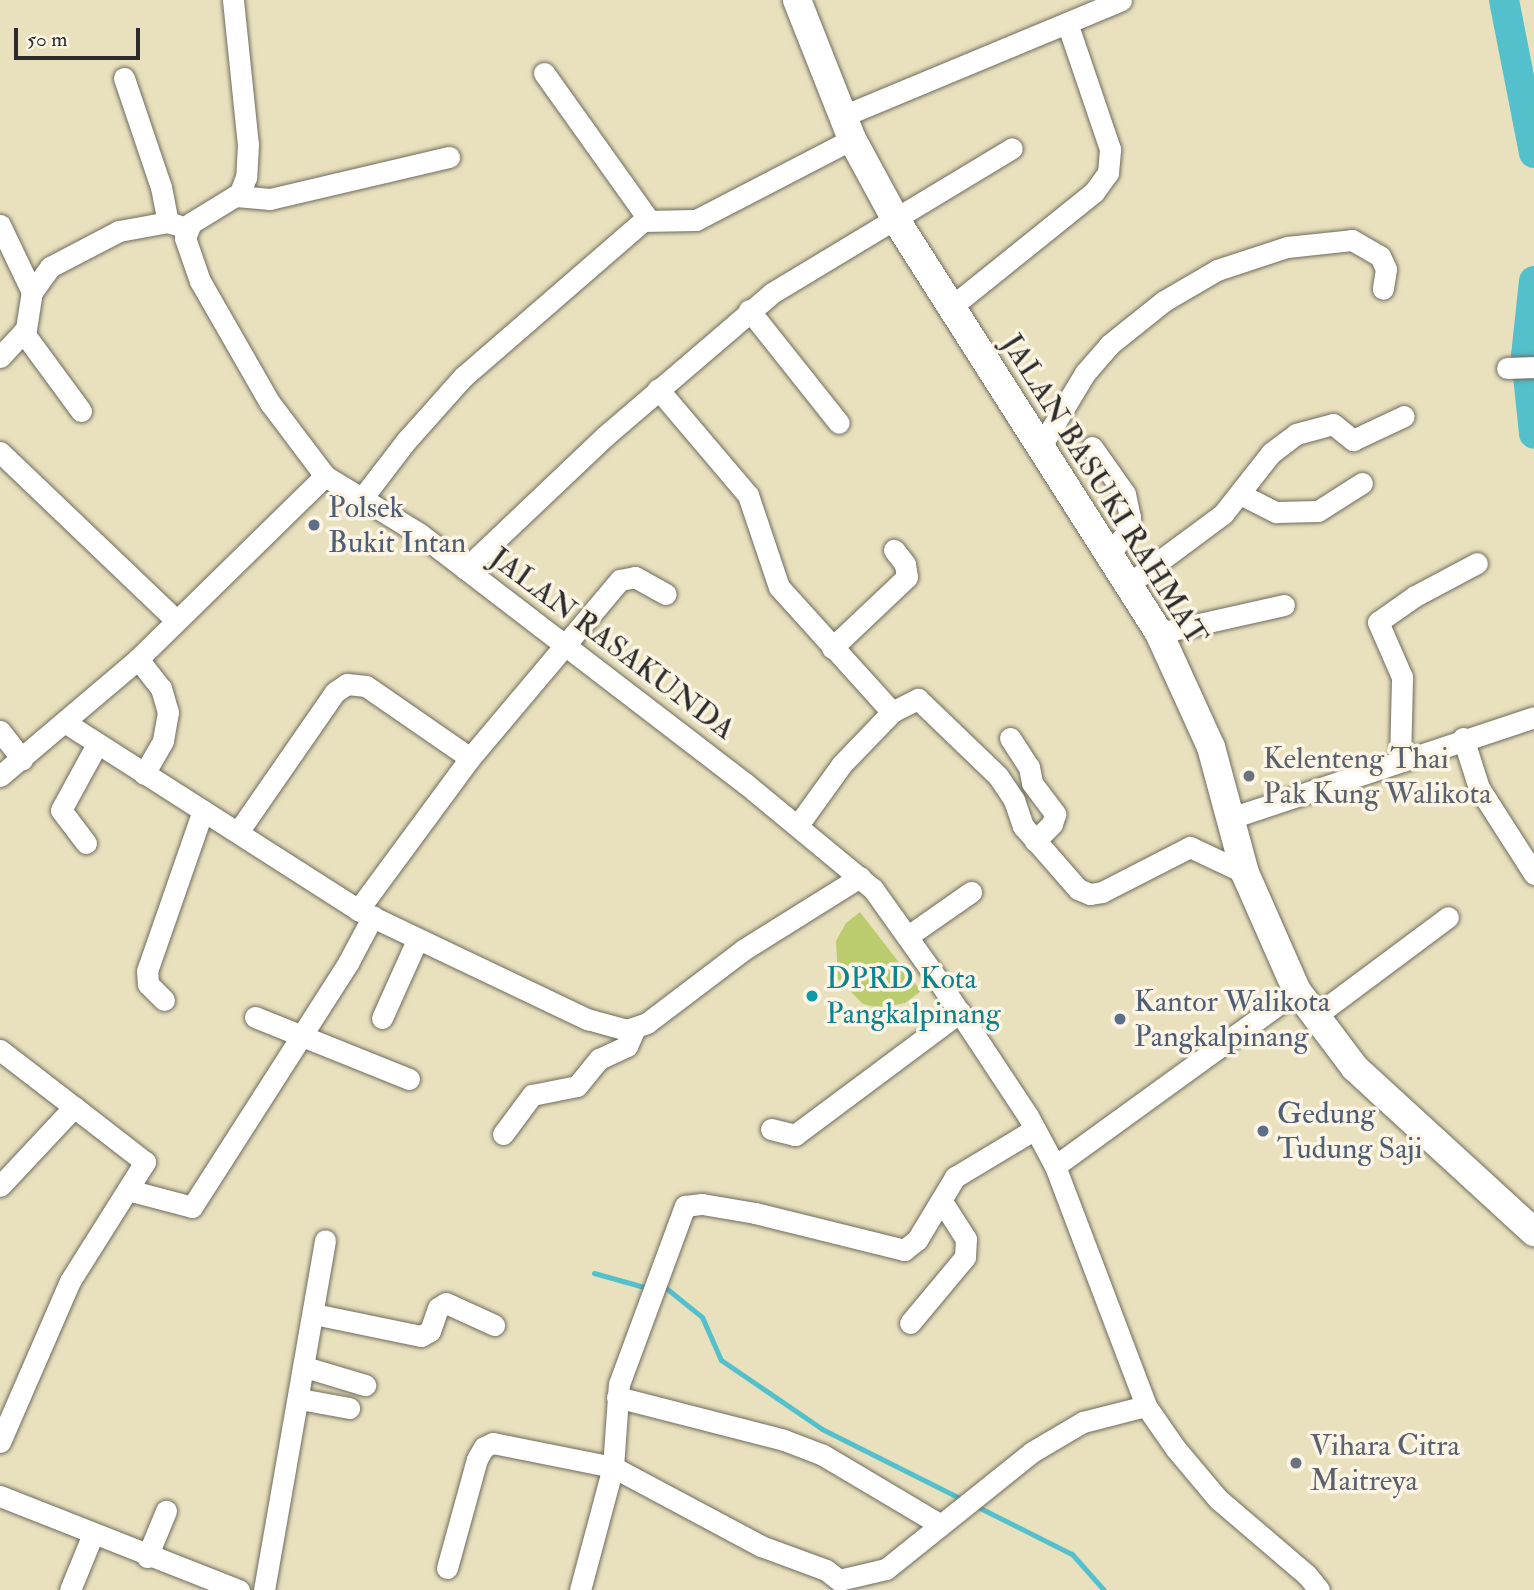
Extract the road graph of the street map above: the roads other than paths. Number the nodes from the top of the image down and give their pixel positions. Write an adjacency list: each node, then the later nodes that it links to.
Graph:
1 (233, 0): 10 (street)
2 (797, 0): 7 (street, JALAN BASUKI RAHMAT)
3 (1121, 0): 4 (street)
4 (1067, 23): 7 (street); 17 (street)
5 (544, 73): 11 (street)
6 (124, 78): 14 (street)
7 (847, 128): 11 (street); 12 (street, JALAN BASUKI RAHMAT)
8 (1012, 148): 12 (street)
9 (449, 157): 10 (street)
10 (236, 196): 14 (street)
11 (648, 219): 33 (street)
12 (896, 220): 17 (street, JALAN BASUKI RAHMAT); 18 (street)
13 (0, 225): 16 (street)
14 (177, 225): 16 (street); 30 (street)
15 (1383, 289): 27 (street)
16 (32, 292): 19 (street)
17 (951, 307): 27 (street, JALAN BASUKI RAHMAT)
18 (749, 310): 23 (street); 26 (street)
19 (23, 332): 20 (street); 24 (street)
20 (0, 357)
21 (1534, 367): 22 (street)
22 (1507, 368)
23 (658, 389): 37 (street); 44 (street)
24 (81, 411)
25 (1404, 416): 32 (street)
26 (839, 423)
27 (1041, 446): 35 (street, JALAN BASUKI RAHMAT)
28 (1092, 447): 35 (street)
29 (0, 452): 41 (street)
30 (325, 476): 33 (street, JALAN RASAKUNDA); 41 (street)
31 (1362, 483): 32 (street)
32 (1242, 495): 38 (street)
33 (363, 497): 37 (street, JALAN RASAKUNDA)
34 (894, 550): 44 (street)
35 (1110, 553): 38 (street, JALAN BASUKI RAHMAT)
36 (1477, 563): 55 (street)
37 (465, 569): 43 (street, JALAN RASAKUNDA)
38 (1130, 583): 42 (street, JALAN BASUKI RAHMAT)
39 (666, 594): 43 (street)
40 (1284, 605): 42 (street)
41 (177, 620): 45 (street)
42 (1159, 633): 59 (street, JALAN BASUKI RAHMAT)
43 (565, 647): 53 (street); 60 (street, JALAN RASAKUNDA)
44 (832, 648): 46 (street)
45 (138, 659): 48 (street); 56 (street)
46 (892, 712): 60 (street); 62 (street)
47 (1534, 717): 51 (street)
48 (66, 723): 52 (street); 54 (street)
49 (0, 732): 54 (street)
50 (1010, 738): 62 (street)
51 (1463, 738): 55 (street); 65 (street)
52 (97, 744): 56 (street); 63 (street)
53 (470, 758): 61 (street); 68 (street)
54 (22, 759): 57 (street)
55 (1400, 761): 59 (street)
56 (144, 774): 58 (street)
57 (0, 776)
58 (203, 810): 61 (street); 73 (street)
59 (1231, 818): 64 (street, JALAN BASUKI RAHMAT)
60 (798, 825): 66 (street, JALAN RASAKUNDA)
61 (238, 832): 68 (street)
62 (1035, 841): 64 (street)
63 (86, 843)
64 (1245, 873): 72 (street, JALAN BASUKI RAHMAT)
65 (1534, 874)
66 (860, 877): 70 (street, JALAN RASAKUNDA); 78 (street)
67 (971, 892): 70 (street)
68 (365, 913): 71 (street); 79 (street)
69 (1448, 917): 76 (street)
70 (908, 936): 74 (street, JALAN RASAKUNDA)
71 (417, 940): 77 (street); 78 (street)
72 (1297, 991): 76 (street, JALAN BASUKI RAHMAT); 86 (street)
73 (164, 1000)
74 (960, 1012): 83 (street); 84 (street, JALAN RASAKUNDA)
75 (255, 1017): 79 (street)
76 (1314, 1017): 90 (street, JALAN BASUKI RAHMAT)
77 (382, 1018)
78 (635, 1028): 85 (street)
79 (300, 1032): 81 (street); 88 (street)
80 (0, 1050): 82 (street)
81 (409, 1079)
82 (74, 1107): 87 (street); 88 (street)
83 (771, 1129)
84 (1035, 1129): 86 (street, JALAN RASAKUNDA); 89 (street)
85 (503, 1134)
86 (1055, 1166): 99 (street, JALAN RASAKUNDA)
87 (0, 1186)
88 (128, 1190): 101 (street)
89 (941, 1200): 93 (street); 97 (street)
90 (1534, 1232)
91 (325, 1240): 92 (street)
92 (314, 1314): 94 (street); 95 (street)
93 (909, 1323)
94 (494, 1325)
95 (305, 1367): 96 (street); 98 (street)
96 (365, 1385)
97 (617, 1397): 102 (street); 105 (street)
98 (300, 1399): 100 (street); 113 (street)
99 (1146, 1406): 105 (street); 115 (street, JALAN RASAKUNDA)
100 (349, 1408)
101 (0, 1442)
102 (613, 1467): 108 (street); 109 (street); 114 (street)
103 (0, 1496): 106 (street)
104 (166, 1511): 107 (street)
105 (939, 1524): 109 (street)
106 (93, 1534): 107 (street); 111 (street)
107 (147, 1557): 110 (street)
108 (447, 1568)
109 (836, 1585)
110 (206, 1586): 112 (street)
111 (70, 1590)
112 (239, 1590)
113 (264, 1590)
114 (580, 1590)
115 (1319, 1590)

